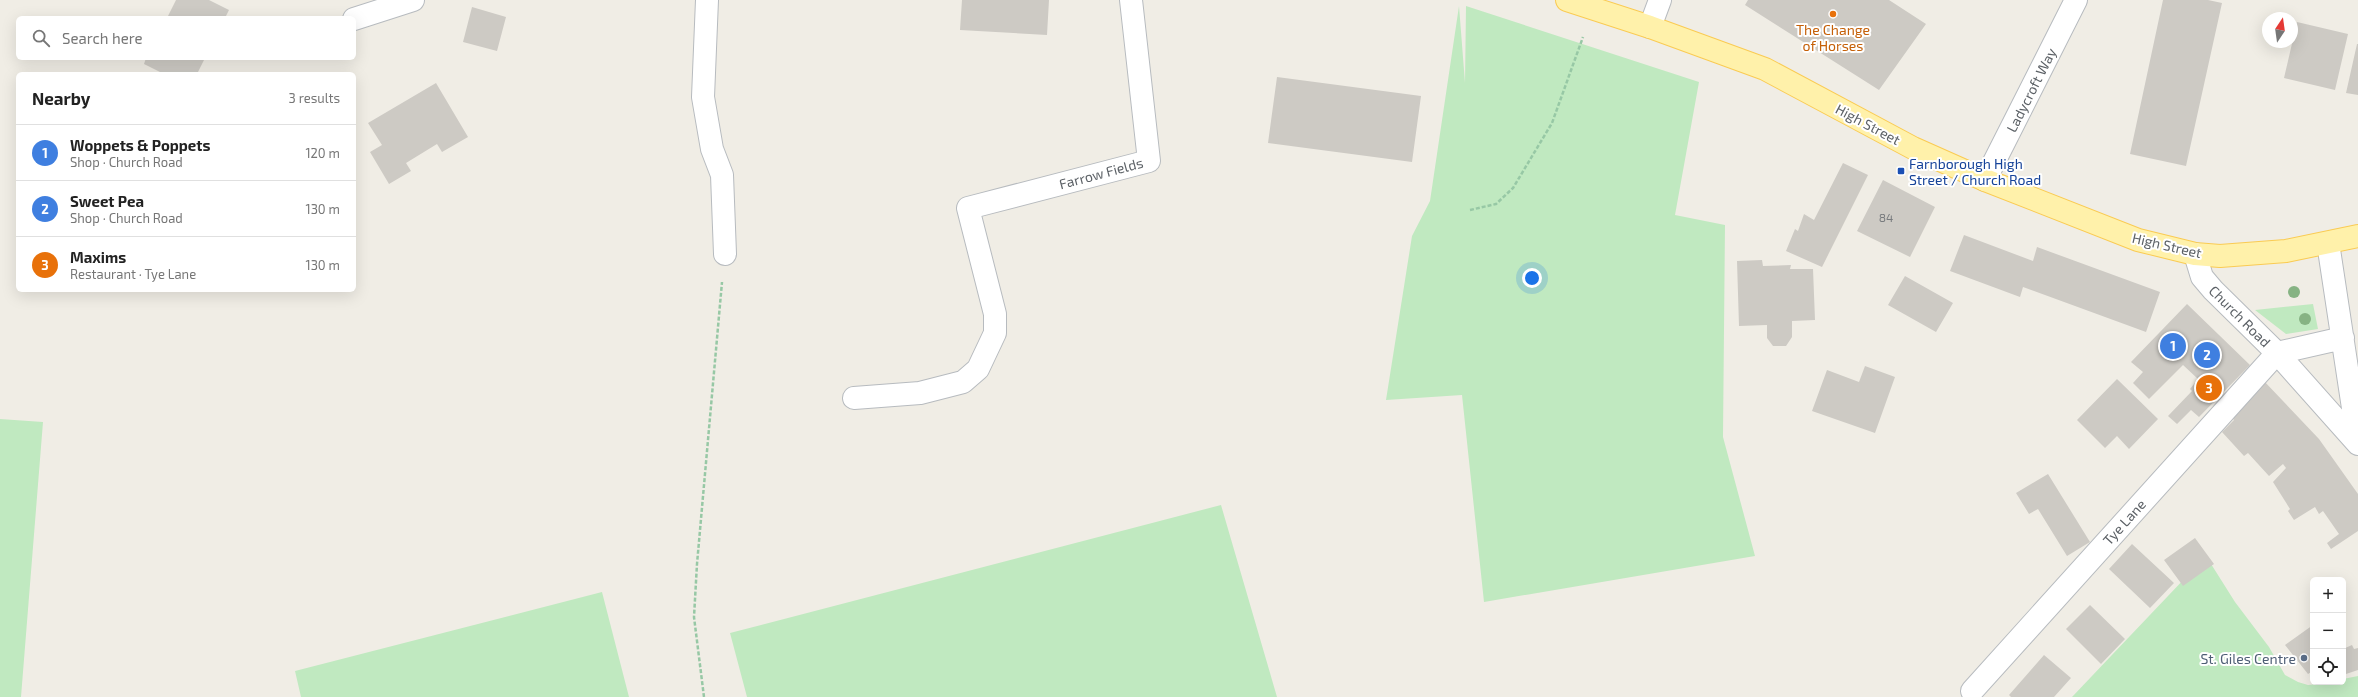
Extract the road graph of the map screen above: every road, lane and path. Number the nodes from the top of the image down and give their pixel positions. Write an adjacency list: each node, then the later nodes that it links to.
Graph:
1 (413, 0): 8 (street)
2 (707, 0): 14 (street)
3 (1131, 0): 19 (street, Farrow Fields)
4 (1567, 0): 7 (main road, High Street)
5 (1660, 0): 9 (street)
6 (2076, 0): 10 (street, Ladycroft Way)
7 (1594, 8): 9 (main road, High Street); 11 (path)
8 (356, 18)
9 (1650, 27): 10 (main road, High Street)
10 (1985, 180): 15 (main road, High Street)
11 (1470, 210)
12 (2358, 236): 13 (main road, High Street)
13 (2328, 243): 15 (main road, High Street); 16 (street, Church Road)
14 (725, 254): 22 (path)
15 (2195, 254): 17 (street, Church Road)
16 (2343, 338): 17 (street, Church Road); 18 (street, Church Road)
17 (2278, 353): 20 (street, Church Road); 21 (street, Tye Lane)
18 (2352, 364): 20 (street, Church Road)
19 (854, 398)
20 (2358, 442)
21 (1972, 691)
22 (704, 697)

